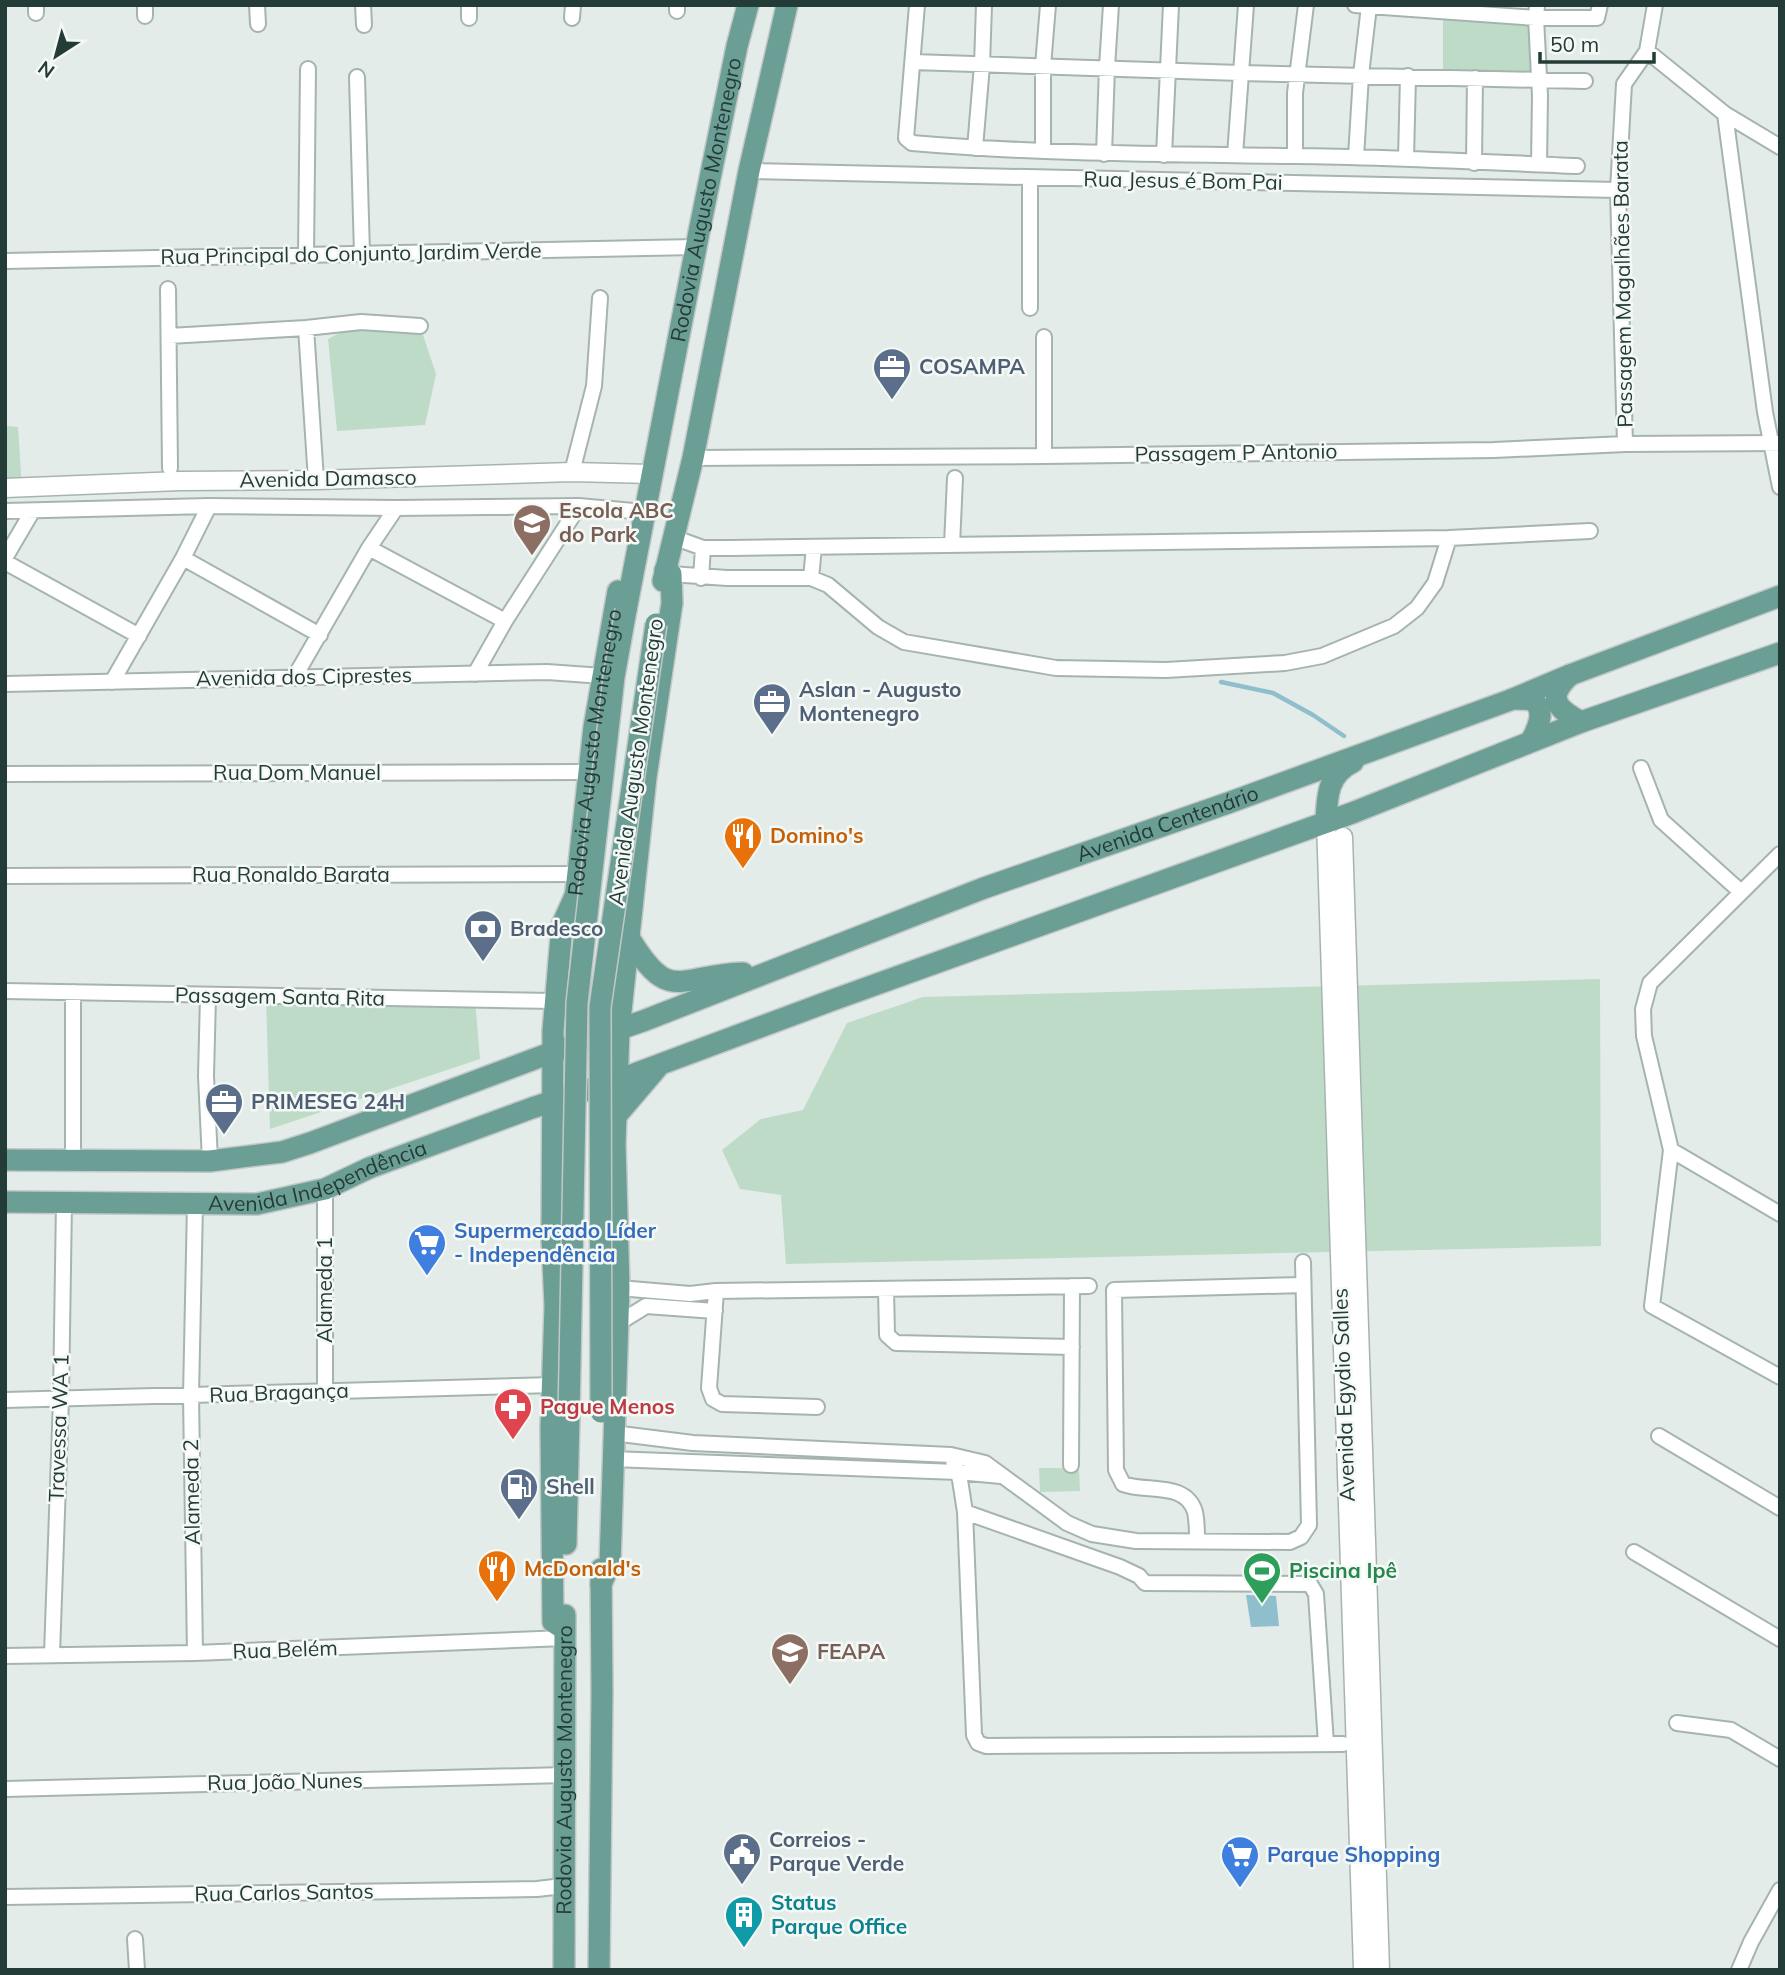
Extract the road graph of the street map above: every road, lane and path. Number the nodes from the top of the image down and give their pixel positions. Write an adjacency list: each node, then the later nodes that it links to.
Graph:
1 (257, 5): 17 (street)
2 (363, 5): 18 (street)
3 (748, 5): 50 (main road, Rodovia Augusto Montenegro)
4 (787, 5): 47 (main road, Rodovia Augusto Montenegro)
5 (917, 5): 20 (street)
6 (984, 5): 21 (street)
7 (1048, 5): 22 (street)
8 (1111, 5): 23 (street)
9 (1171, 5): 25 (street)
10 (1247, 5): 26 (street)
11 (1306, 5): 27 (street)
12 (1600, 5): 16 (street)
13 (1656, 5): 19 (street, Passagem Magalhães Barata)
14 (1362, 6): 15 (street); 28 (street)
15 (1389, 7): 16 (street)
16 (1537, 12): 32 (street)
17 (258, 24)
18 (364, 25)
19 (1647, 51): 34 (street); 49 (street, Passagem Magalhães Barata)
20 (913, 62): 21 (street); 36 (street)
21 (982, 65): 22 (street); 36 (street)
22 (1043, 66): 23 (street); 37 (street)
23 (1107, 68): 25 (street); 38 (street)
24 (309, 69): 52 (street)
25 (1167, 69): 26 (street); 39 (street)
26 (1240, 73): 27 (street); 40 (street)
27 (1297, 74): 28 (street); 41 (street)
28 (1362, 75): 29 (street); 42 (street)
29 (1408, 76): 31 (street); 43 (street)
30 (357, 77): 51 (street)
31 (1475, 78): 32 (street); 44 (street)
32 (1539, 80): 33 (street); 45 (street)
33 (1586, 81)
34 (1725, 114): 35 (street); 61 (street)
35 (1780, 147)
36 (975, 148): 37 (street)
37 (1044, 150): 38 (street)
38 (1104, 154): 39 (street)
39 (1164, 155): 40 (street)
40 (1235, 155): 41 (street)
41 (1295, 156): 42 (street)
42 (1356, 157): 43 (street)
43 (1406, 159): 44 (street)
44 (1474, 163): 45 (street)
45 (1539, 164): 46 (street)
46 (1577, 166)
47 (749, 171): 48 (street, Rua Jesus é Bom Pai); 64 (main road, Rodovia Augusto Montenegro)
48 (1030, 178): 49 (street, Rua Jesus é Bom Pai); 56 (street)
49 (1618, 190): 62 (street, Passagem Magalhães Barata)
50 (696, 247): 51 (street, Rua Principal do Conjunto Jardim Verde); 67 (main road, Rodovia Augusto Montenegro)
51 (362, 254): 52 (street, Rua Principal do Conjunto Jardim Verde)
52 (306, 255): 53 (street, Rua Principal do Conjunto Jardim Verde)
53 (5, 261)
54 (168, 289): 59 (street)
55 (600, 298): 66 (street)
56 (1030, 308)
57 (420, 326): 58 (street)
58 (306, 328): 59 (street); 69 (street)
59 (169, 336): 65 (street)
60 (1044, 337): 63 (street)
61 (1775, 443): 62 (street, Passagem P Antonio); 70 (street)
62 (1625, 444): 63 (street, Passagem P Antonio)
63 (1044, 456): 64 (street, Passagem P Antonio)
64 (693, 458): 79 (main road, Rodovia Augusto Montenegro)
65 (170, 468)
66 (572, 472): 67 (street, Avenida Damasco); 69 (street, Avenida Damasco)
67 (651, 474): 77 (main road, Rodovia Augusto Montenegro)
68 (955, 478): 82 (street)
69 (316, 480): 71 (street, Avenida Damasco)
70 (1780, 486)
71 (5, 488)
72 (209, 506): 74 (street, Avenida Damasco); 76 (street, Avenida Damasco); 86 (street)
73 (579, 506): 74 (street, Avenida Damasco); 77 (street, Avenida Damasco); 92 (street)
74 (396, 508): 84 (street)
75 (5, 511): 76 (street, Avenida Damasco)
76 (32, 512): 87 (street)
77 (644, 512): 80 (main road, Rodovia Augusto Montenegro)
78 (1590, 531): 81 (street)
79 (673, 537): 85 (street); 88 (main road, Rodovia Augusto Montenegro)
80 (640, 538): 98 (main road, Rodovia Augusto Montenegro); 171 (main road, Avenida Augusto Montenegro, bridge)
81 (1449, 538): 82 (street); 90 (street)
82 (952, 545): 83 (street)
83 (814, 547): 85 (street); 90 (street)
84 (369, 548): 92 (street); 93 (street)
85 (703, 548): 89 (street)
86 (183, 558): 93 (street); 94 (street)
87 (5, 560): 94 (street)
88 (668, 572): 89 (street); 117 (main road, Rodovia Augusto Montenegro); 170 (main road, Avenida Augusto Montenegro, bridge)
89 (701, 578): 90 (street)
90 (811, 578)
91 (1780, 596): 97 (main road, Avenida Centenário)
92 (505, 621): 96 (street)
93 (320, 635): 99 (street)
94 (139, 636): 100 (street)
95 (1780, 653): 103 (main road)
96 (475, 674): 98 (street, Avenida dos Ciprestes); 99 (street, Avenida dos Ciprestes)
97 (1570, 675): 102 (main road, Avenida Centenário); 103 (main road)
98 (603, 676): 107 (main road, Rodovia Augusto Montenegro)
99 (294, 678): 100 (street, Avenida dos Ciprestes)
100 (112, 682): 101 (street, Avenida dos Ciprestes)
101 (5, 684)
102 (1513, 699): 104 (main road); 105 (main road, Avenida Centenário)
103 (1581, 722): 104 (main road)
104 (1531, 741): 109 (main road)
105 (1392, 743): 110 (main road); 118 (main road, Avenida Centenário)
106 (1641, 768): 115 (street)
107 (589, 772): 108 (street, Rua Dom Manuel); 113 (main road, Rodovia Augusto Montenegro)
108 (5, 774)
109 (1352, 813): 110 (main road); 111 (main road)
110 (1326, 821): 125 (main road); 189 (street, Avenida Egydio Salles)
111 (1343, 836): 190 (street, Avenida Egydio Salles)
112 (1780, 854): 115 (street)
113 (577, 874): 114 (street, Rua Ronaldo Barata); 116 (main road, Rodovia Augusto Montenegro)
114 (5, 876)
115 (1741, 892): 130 (street)
116 (575, 897): 117 (main road); 122 (main road, Rodovia Augusto Montenegro)
117 (627, 945): 118 (main road); 123 (main road, Rodovia Augusto Montenegro)
118 (766, 972): 123 (main road, Avenida Centenário)
119 (5, 991): 120 (street, Passagem Santa Rita)
120 (73, 992): 121 (street, Passagem Santa Rita); 132 (street)
121 (208, 996): 122 (street, Passagem Santa Rita); 133 (street)
122 (555, 1001): 124 (main road, Rodovia Augusto Montenegro)
123 (619, 1030): 124 (main road, Avenida Centenário); 126 (main road, Rodovia Augusto Montenegro)
124 (553, 1052): 127 (main road, Rodovia Augusto Montenegro); 133 (main road, Avenida Independência)
125 (661, 1064): 126 (main road); 128 (main road)
126 (618, 1080): 127 (main road, Avenida Independência); 128 (main road, Rodovia Augusto Montenegro)
127 (551, 1101): 134 (main road, Rodovia Augusto Montenegro); 135 (main road, Avenida Independência)
128 (616, 1116): 129 (main road, Rodovia Augusto Montenegro)
129 (615, 1144): 134 (main road); 144 (main road, Rodovia Augusto Montenegro)
130 (1671, 1150): 139 (street); 152 (street)
131 (5, 1160): 132 (main road, Avenida Independência)
132 (73, 1161): 133 (main road, Avenida Independência)
133 (211, 1161)
134 (554, 1162): 153 (main road, Rodovia Augusto Montenegro)
135 (325, 1189): 138 (main road, Avenida Independência); 154 (street, Alameda 1)
136 (5, 1202): 137 (main road, Avenida Independência)
137 (64, 1202): 138 (main road, Avenida Independência); 156 (street, Travessa WA 1)
138 (195, 1204): 155 (street, Alameda 2)
139 (1780, 1214)
140 (1303, 1262): 141 (street)
141 (1303, 1284): 168 (street); 168 (street)
142 (1072, 1286): 143 (street); 145 (street); 151 (street)
143 (1089, 1286)
144 (619, 1288): 146 (street); 150 (main road, Rodovia Augusto Montenegro)
145 (886, 1289): 147 (street); 151 (street)
146 (645, 1290): 147 (street); 148 (street)
147 (716, 1292): 149 (street)
148 (646, 1306): 149 (street); 150 (street)
149 (715, 1311): 158 (street)
150 (617, 1324): 159 (main road, Rodovia Augusto Montenegro)
151 (1072, 1347): 163 (street)
152 (1780, 1377)
153 (553, 1385): 154 (street, Rua Bragança); 171 (main road, Rodovia Augusto Montenegro)
154 (326, 1391): 155 (street, Rua Bragança)
155 (191, 1396): 156 (street, Rua Bragança); 173 (street, Alameda 2)
156 (61, 1399): 157 (street, Rua Bragança); 174 (street, Travessa WA 1)
157 (5, 1400)
158 (817, 1407)
159 (613, 1433): 161 (street); 162 (main road, Rodovia Augusto Montenegro)
160 (1659, 1436): 166 (street)
161 (951, 1455): 164 (street); 165 (street)
162 (612, 1459): 164 (street); 170 (main road, Rodovia Augusto Montenegro)
163 (1070, 1465)
164 (958, 1472): 165 (street); 167 (street)
165 (1002, 1476): 168 (street)
166 (1780, 1507)
167 (965, 1512): 177 (street); 177 (street)
168 (1197, 1540)
169 (1634, 1552): 172 (street)
170 (601, 1584): 188 (main road, Rodovia Augusto Montenegro)
171 (565, 1634): 173 (street, Rua Belém); 180 (main road, Rodovia Augusto Montenegro)
172 (1780, 1639)
173 (195, 1653): 174 (street, Rua Belém)
174 (52, 1654): 175 (street, Rua Belém)
175 (5, 1656)
176 (1677, 1723): 179 (street)
177 (1326, 1744): 178 (street)
178 (1343, 1744)
179 (1780, 1759)
180 (565, 1775): 181 (street, Rua João Nunes); 182 (main road, Rodovia Augusto Montenegro)
181 (5, 1789)
182 (563, 1886): 184 (street, Rua Carlos Santos); 187 (main road, Rodovia Augusto Montenegro)
183 (1780, 1890): 191 (street)
184 (5, 1897)
185 (135, 1939): 186 (street)
186 (137, 1970)
187 (564, 1970)
188 (599, 1970)
189 (1363, 1970)
190 (1380, 1970)
191 (1739, 1970)

